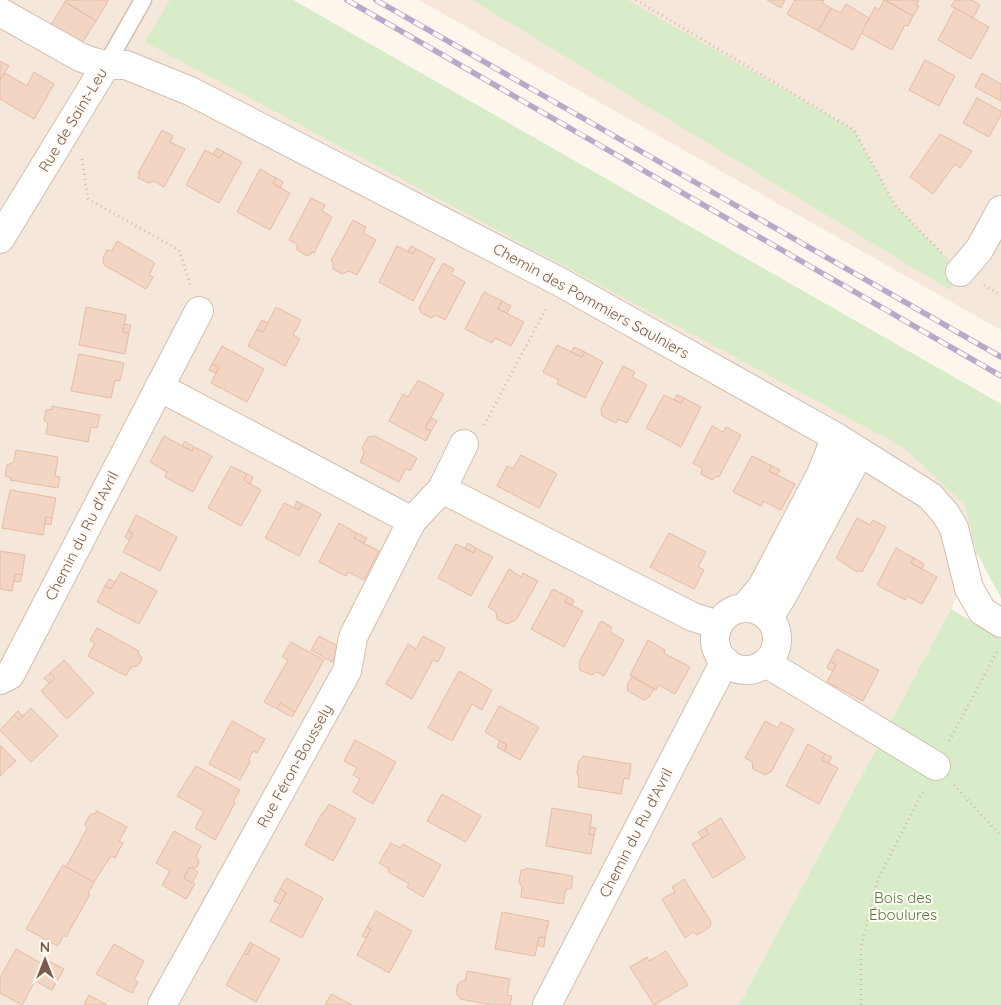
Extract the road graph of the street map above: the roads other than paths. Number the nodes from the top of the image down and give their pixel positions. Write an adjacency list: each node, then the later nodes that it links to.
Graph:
1 (143, 0): 3 (lane, Rue de Saint-Leu)
2 (0, 12): 3 (street, Chemin des Pommiers Saulniers)
3 (106, 65): 5 (street, Rue de Saint-Leu); 9 (street, Chemin des Pommiers Saulniers)
4 (1001, 210): 6 (street)
5 (0, 239)
6 (960, 272)
7 (200, 311): 8 (street, Chemin du Ru d'Avril)
8 (159, 387): 13 (street); 19 (street, Chemin du Ru d'Avril)
9 (836, 437): 11 (street, Chemin des Pommiers Saulniers); 14 (street)
10 (464, 444): 12 (street)
11 (860, 452): 14 (street); 15 (street, Chemin des Pommiers Saulniers)
12 (442, 489): 13 (street); 16 (street)
13 (412, 521): 21 (street, Rue Féron-Boussely)
14 (756, 613): 16 (street); 18 (street)
15 (1001, 623)
16 (718, 625): 17 (street)
17 (725, 661): 18 (street); 22 (street, Chemin du Ru d'Avril)
18 (766, 663): 20 (street)
19 (0, 680)
20 (936, 766)
21 (162, 1005)
22 (547, 1005)

